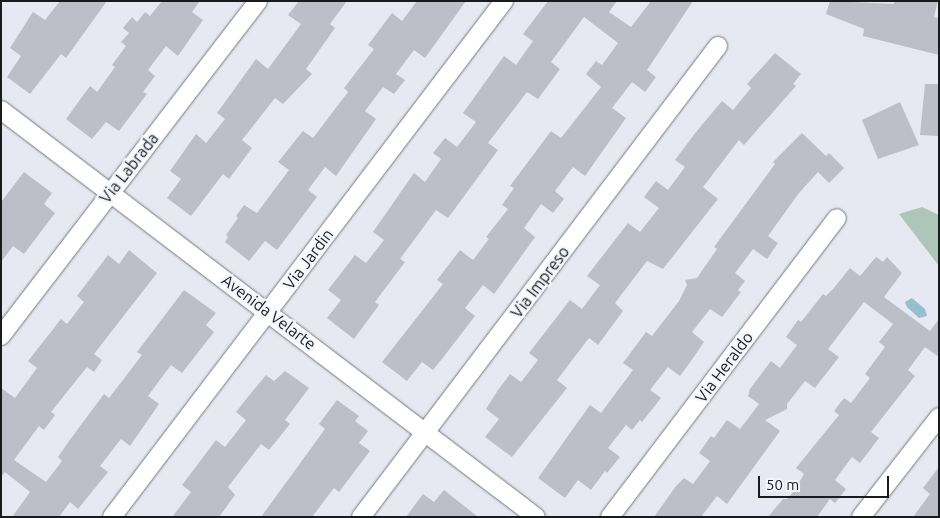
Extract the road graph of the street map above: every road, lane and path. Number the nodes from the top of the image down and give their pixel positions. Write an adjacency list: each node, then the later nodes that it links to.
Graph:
1 (258, 1): 5 (street, Via Labrada)
2 (504, 1): 7 (street, Via Jardin)
3 (718, 46): 10 (street, Via Impreso)
4 (1, 110): 5 (street, Avenida Velarte)
5 (110, 192): 7 (street, Avenida Velarte); 8 (street, Via Labrada)
6 (837, 218): 14 (street, Via Heraldo)
7 (269, 312): 10 (street, Avenida Velarte); 11 (street, Via Jardin)
8 (1, 336)
9 (939, 417): 15 (street)
10 (426, 432): 12 (street, Via Impreso); 13 (street, Avenida Velarte)
11 (112, 517)
12 (361, 517)
13 (536, 517)
14 (610, 517)
15 (861, 517)

